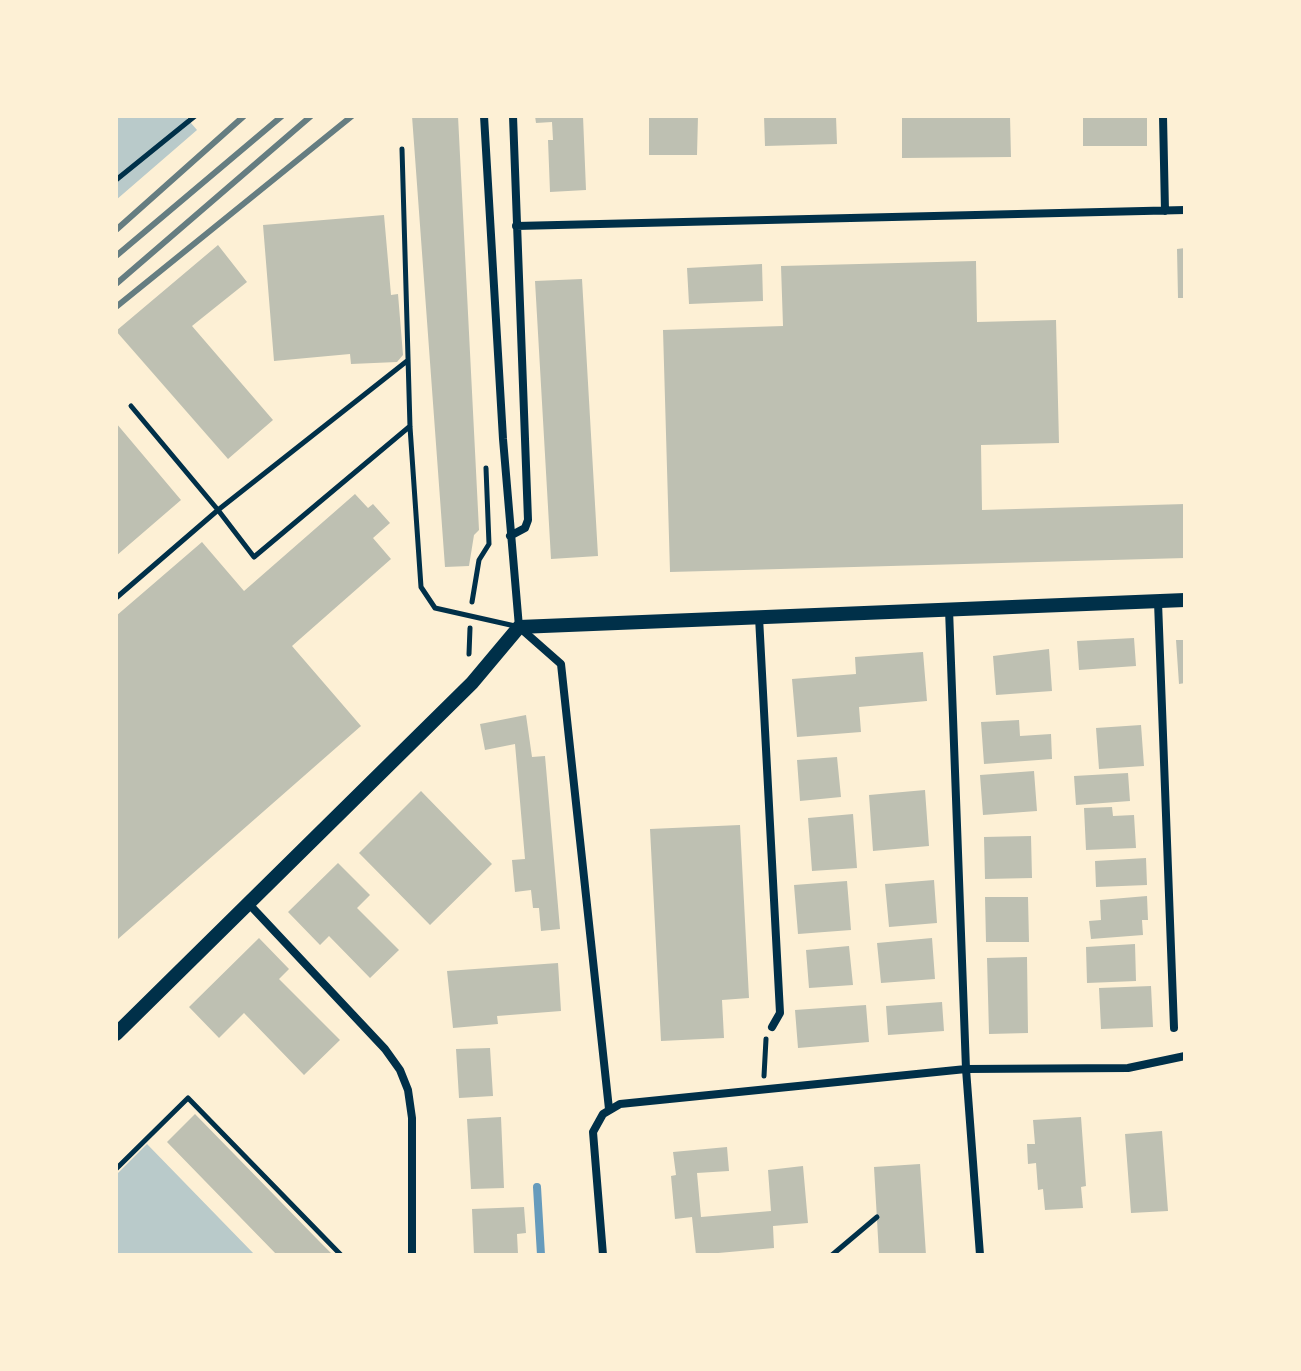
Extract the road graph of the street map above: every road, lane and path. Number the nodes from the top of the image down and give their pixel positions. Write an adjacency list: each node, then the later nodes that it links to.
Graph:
1 (195, 116): 6 (path)
2 (484, 116): 15 (street)
3 (513, 116): 9 (street)
4 (1163, 116): 8 (street)
5 (402, 149): 10 (lane)
6 (116, 180)
7 (1185, 210): 8 (street)
8 (1165, 211): 9 (street)
9 (516, 226): 15 (street)
10 (408, 360): 12 (lane); 14 (lane)
11 (131, 406): 14 (lane)
12 (410, 427): 14 (lane); 20 (lane)
13 (485, 455): 20 (path)
14 (218, 510): 16 (lane)
15 (510, 536): 22 (street)
16 (116, 598)
17 (1185, 600): 18 (street)
18 (1158, 602): 19 (street); 26 (street)
19 (949, 609): 21 (street); 29 (street)
20 (471, 615): 22 (lane); 23 (path)
21 (759, 616): 22 (street); 25 (street)
22 (519, 627): 24 (street); 31 (street)
23 (468, 665)
24 (248, 903): 27 (street); 35 (street)
25 (772, 1027): 30 (path)
26 (1174, 1028)
27 (116, 1034)
28 (1185, 1056): 29 (street)
29 (966, 1069): 30 (street); 38 (street)
30 (764, 1089): 31 (street)
31 (609, 1109): 36 (street)
32 (116, 1169): 34 (path)
33 (877, 1217): 37 (path)
34 (341, 1255)
35 (412, 1255)
36 (603, 1255)
37 (832, 1255)
38 (980, 1255)

